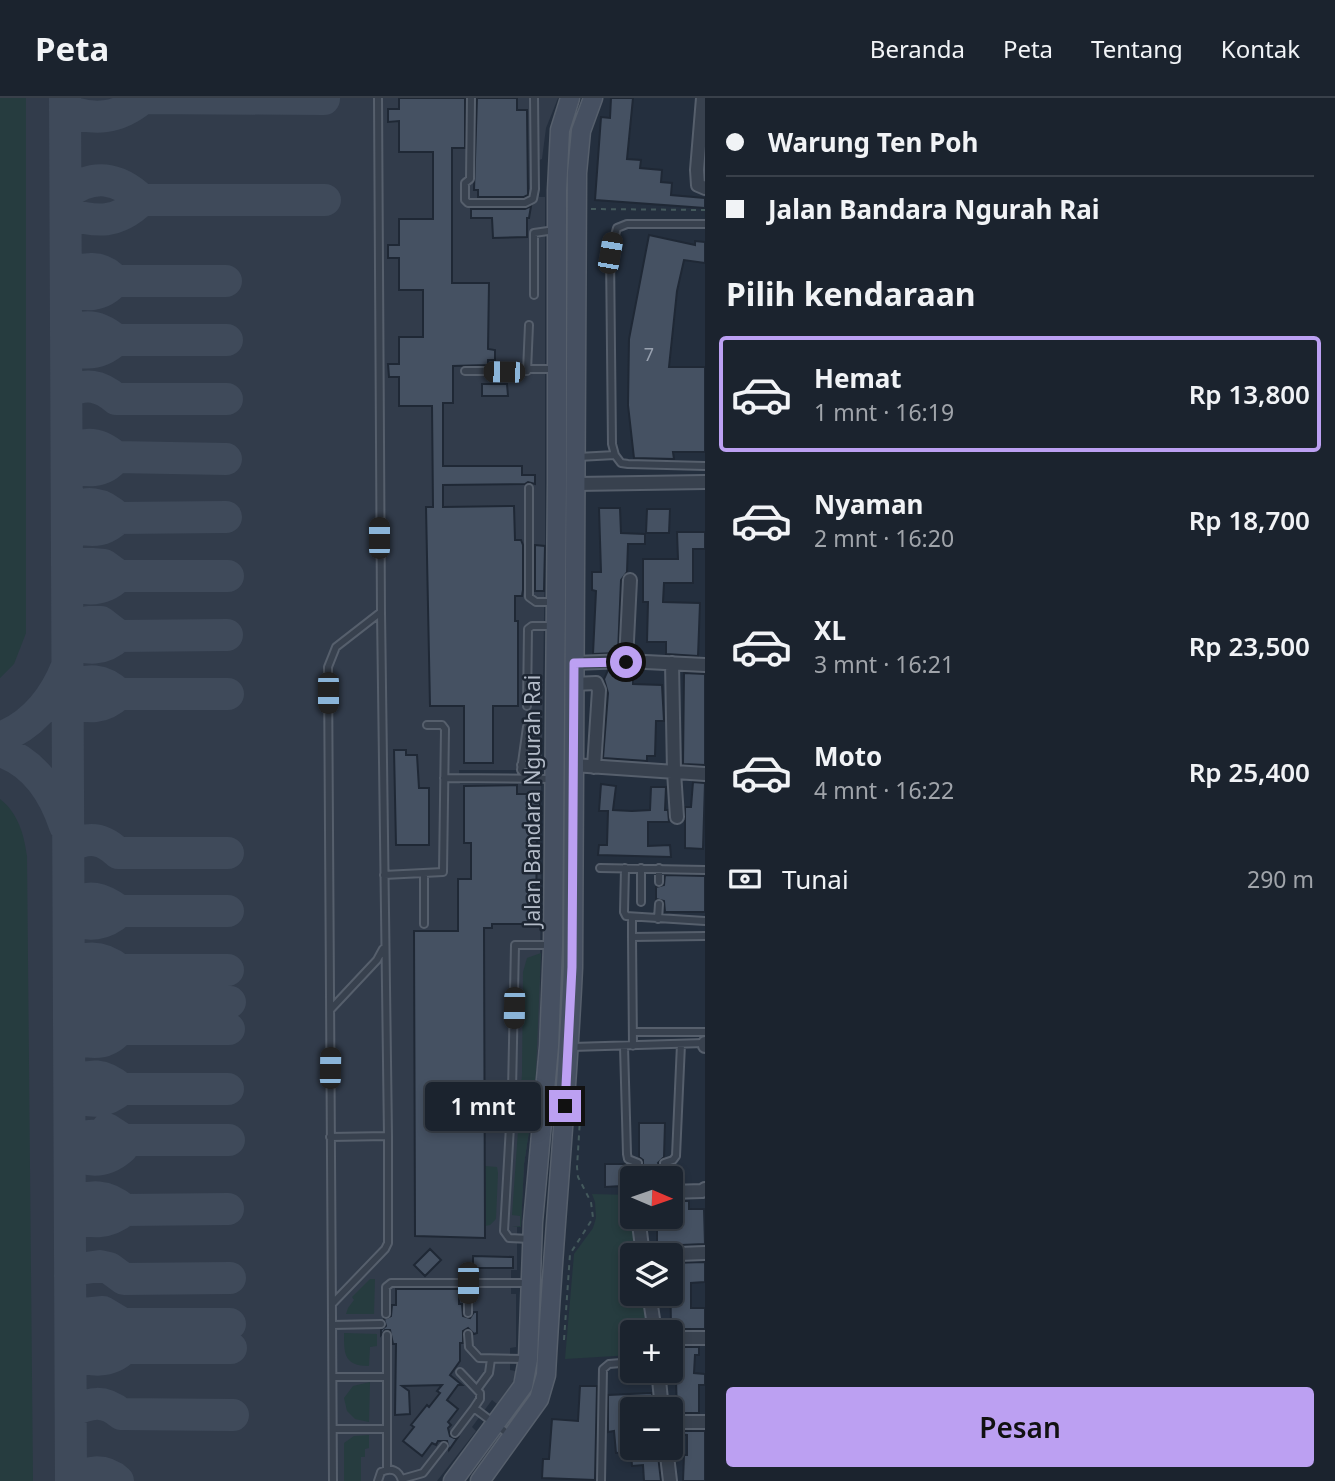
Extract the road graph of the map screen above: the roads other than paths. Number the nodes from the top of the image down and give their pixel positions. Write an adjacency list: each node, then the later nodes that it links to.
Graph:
1 (378, 98): 26 (lane)
2 (471, 98): 8 (lane)
3 (534, 98): 8 (lane)
4 (570, 98): 9 (street, Jalan Bandara Ngurah Rai)
5 (593, 98): 13 (street, Jalan Bandara Ngurah Rai)
6 (703, 98): 7 (street)
7 (705, 188)
8 (535, 189): 9 (lane)
9 (556, 190): 11 (street, Jalan Bandara Ngurah Rai)
10 (705, 223): 18 (lane)
11 (557, 230): 12 (lane); 13 (street, Jalan Bandara Ngurah Rai)
12 (534, 295)
13 (566, 324): 16 (street, Jalan Bandara Ngurah Rai); 19 (street, Jalan Bandara Ngurah Rai)
14 (528, 325): 15 (lane)
15 (528, 369): 16 (lane); 17 (lane)
16 (557, 369): 25 (street, Jalan Bandara Ngurah Rai)
17 (465, 371)
18 (615, 455): 19 (lane); 20 (lane)
19 (575, 456): 22 (street, Jalan Bandara Ngurah Rai)
20 (705, 466)
21 (705, 482): 22 (street)
22 (576, 484): 28 (street, Jalan Bandara Ngurah Rai)
23 (529, 488): 25 (lane)
24 (631, 580): 30 (street)
25 (556, 602): 27 (street, Jalan Bandara Ngurah Rai)
26 (381, 612): 54 (lane); 66 (lane)
27 (556, 626): 28 (lane); 36 (lane); 42 (street, Jalan Bandara Ngurah Rai)
28 (574, 626): 31 (street, Jalan Bandara Ngurah Rai)
29 (705, 659): 33 (street)
30 (626, 662): 31 (street); 32 (street)
31 (579, 663): 34 (street); 35 (street, Jalan Bandara Ngurah Rai)
32 (673, 663): 33 (street); 43 (street)
33 (705, 665)
34 (596, 683): 35 (street); 41 (street)
35 (573, 684): 40 (street, Jalan Bandara Ngurah Rai)
36 (527, 706)
37 (428, 725): 45 (lane)
38 (527, 727): 39 (lane)
39 (521, 765): 42 (lane); 46 (lane)
40 (573, 765): 41 (street); 73 (street, Jalan Bandara Ngurah Rai)
41 (594, 767): 43 (street)
42 (554, 772): 46 (lane); 64 (street, Jalan Bandara Ngurah Rai)
43 (674, 772): 44 (street); 47 (street)
44 (705, 774)
45 (444, 778): 46 (lane); 53 (lane)
46 (527, 778)
47 (677, 817)
48 (600, 868): 49 (lane)
49 (625, 868): 50 (lane); 58 (lane)
50 (641, 868): 51 (lane); 56 (lane)
51 (659, 868): 52 (lane); 55 (lane)
52 (705, 870)
53 (424, 874): 54 (lane); 61 (lane)
54 (384, 875): 65 (lane)
55 (659, 882)
56 (641, 902)
57 (659, 904): 59 (lane)
58 (632, 918): 59 (lane); 63 (lane)
59 (658, 919): 60 (lane)
60 (705, 921)
61 (424, 924)
62 (705, 936): 63 (lane)
63 (632, 937): 67 (lane)
64 (553, 945): 78 (street, Jalan Bandara Ngurah Rai); 82 (lane)
65 (384, 947): 66 (lane); 74 (lane)
66 (331, 1010): 75 (lane)
67 (633, 1032): 68 (lane); 72 (lane)
68 (705, 1032)
69 (681, 1044): 70 (lane); 72 (lane); 77 (lane)
70 (705, 1044)
71 (624, 1046): 72 (lane); 73 (lane); 76 (lane)
72 (633, 1046)
73 (570, 1047): 79 (street, Jalan Bandara Ngurah Rai)
74 (388, 1136): 75 (lane); 88 (lane)
75 (331, 1137): 88 (lane)
76 (638, 1163)
77 (664, 1163)
78 (538, 1170): 79 (street); 82 (street, Jalan Bandara Ngurah Rai)
79 (558, 1172): 87 (street, Jalan Bandara Ngurah Rai)
80 (705, 1189): 81 (street)
81 (683, 1192)
82 (532, 1239): 86 (street, Jalan Bandara Ngurah Rai)
83 (705, 1253): 84 (street)
84 (683, 1254)
85 (468, 1283): 86 (lane); 89 (lane); 90 (lane)
86 (531, 1283): 87 (street); 98 (street, Jalan Bandara Ngurah Rai)
87 (551, 1283): 111 (street, Jalan Bandara Ngurah Rai)
88 (332, 1303): 92 (lane)
89 (468, 1313)
90 (386, 1314)
91 (381, 1324): 92 (lane)
92 (332, 1325): 101 (lane)
93 (468, 1334): 97 (lane)
94 (387, 1335): 102 (lane)
95 (683, 1338): 96 (street)
96 (705, 1338)
97 (491, 1359): 98 (lane); 103 (lane)
98 (528, 1359): 107 (street, Jalan Bandara Ngurah Rai)
99 (620, 1363): 120 (lane)
100 (460, 1372): 103 (lane)
101 (333, 1377): 102 (lane); 108 (lane)
102 (387, 1377): 109 (lane)
103 (478, 1388): 104 (lane)
104 (474, 1408): 107 (lane); 110 (lane)
105 (683, 1422): 106 (street)
106 (705, 1422)
107 (495, 1424): 111 (lane); 118 (street, Jalan Bandara Ngurah Rai)
108 (333, 1429): 109 (lane); 116 (lane)
109 (386, 1429): 114 (lane)
110 (454, 1433)
111 (513, 1437): 119 (street, Jalan Bandara Ngurah Rai)
112 (444, 1446): 115 (lane)
113 (668, 1460): 121 (street)
114 (387, 1469): 115 (lane); 117 (lane)
115 (402, 1480)
116 (333, 1481)
117 (378, 1481)
118 (453, 1481)
119 (480, 1481)
120 (601, 1481)
121 (670, 1481)

